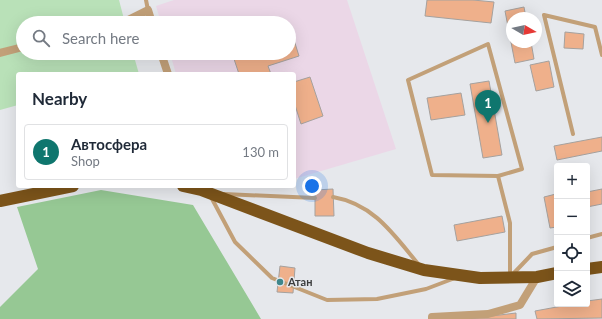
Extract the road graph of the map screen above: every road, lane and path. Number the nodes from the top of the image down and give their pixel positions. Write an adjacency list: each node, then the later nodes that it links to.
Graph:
1 (146, 0): 2 (lane)
2 (148, 10): 3 (street); 4 (street)
3 (136, 16)
4 (150, 16)
5 (16, 49): 6 (street)
6 (0, 53)
7 (602, 55): 10 (lane)
8 (164, 60): 9 (street)
9 (167, 72)
10 (573, 134)
11 (498, 176): 11 (lane); 26 (lane)
12 (63, 188): 17 (highway)
13 (190, 188): 14 (highway)
14 (209, 194): 16 (lane); 23 (highway); 25 (lane)
15 (333, 197): 23 (lane)
16 (315, 198)
17 (0, 201)
18 (602, 234): 19 (lane)
19 (590, 237)
20 (554, 248): 26 (lane)
21 (602, 266): 22 (highway)
22 (590, 268)
23 (424, 270): 25 (highway)
24 (554, 274): 27 (highway)
25 (461, 276): 26 (highway)
26 (510, 277): 27 (highway)
27 (537, 277): 28 (street)
28 (432, 319)

